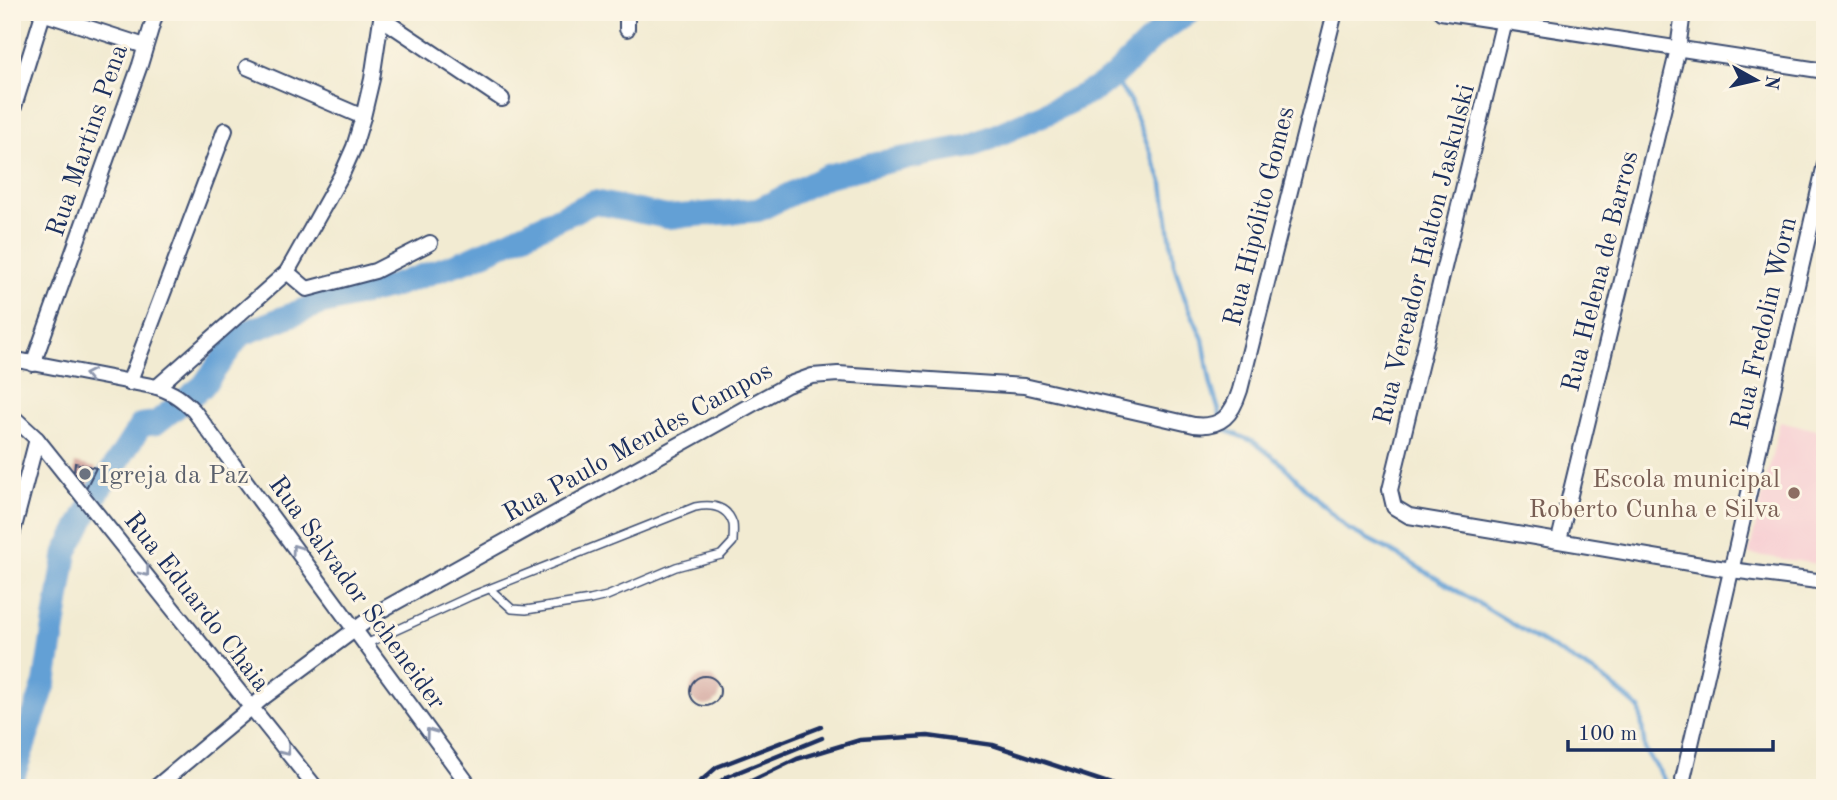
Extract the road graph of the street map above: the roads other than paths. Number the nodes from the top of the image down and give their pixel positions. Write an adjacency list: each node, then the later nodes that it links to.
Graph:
1 (156, 12): 10 (street, Rua Martins Pena)
2 (627, 12): 9 (street)
3 (1335, 12): 26 (street, Rua Hipólito Gomes)
4 (1441, 12): 8 (street)
5 (1683, 12): 11 (street, Rua Helena de Barros)
6 (41, 13): 10 (street); 15 (street)
7 (382, 15): 14 (street); 16 (street)
8 (1505, 17): 11 (street); 29 (street, Rua Vereador Halton Jaskulski)
9 (627, 29)
10 (145, 46): 22 (street, Rua Martins Pena)
11 (1678, 48): 13 (street); 29 (street, Rua Helena de Barros)
12 (247, 67): 16 (street)
13 (1825, 71)
14 (502, 99)
15 (12, 113)
16 (363, 117): 20 (street)
17 (225, 130): 23 (street)
18 (1825, 164): 30 (street, Rua Fredolin Worn)
19 (430, 243): 20 (street)
20 (288, 272): 24 (street)
21 (12, 359): 22 (street, Rua Salvador Scheneider)
22 (33, 364): 23 (street, Rua Salvador Scheneider, one-way to 22)
23 (129, 383): 24 (street, Rua Salvador Scheneider)
24 (157, 387): 33 (street, Rua Salvador Scheneider, one-way to 24)
25 (12, 416): 27 (street, Rua Eduardo Chaia)
26 (1221, 420): 33 (street, Rua Paulo Mendes Campos)
27 (37, 439): 28 (street); 35 (street, Rua Eduardo Chaia, one-way to 35)
28 (12, 535)
29 (1559, 540): 30 (street)
30 (1731, 570): 31 (street); 36 (street, Rua Fredolin Worn)
31 (1825, 582)
32 (490, 589): 32 (lane); 34 (lane)
33 (355, 629): 34 (street, Rua Salvador Scheneider); 35 (street, Rua Paulo Mendes Campos)
34 (366, 644): 39 (street, Rua Salvador Scheneider, one-way to 34)
35 (251, 707): 37 (street, Rua Paulo Mendes Campos); 38 (street, Rua Eduardo Chaia, one-way to 38)
36 (1683, 779)
37 (155, 788)
38 (316, 788)
39 (471, 788)

